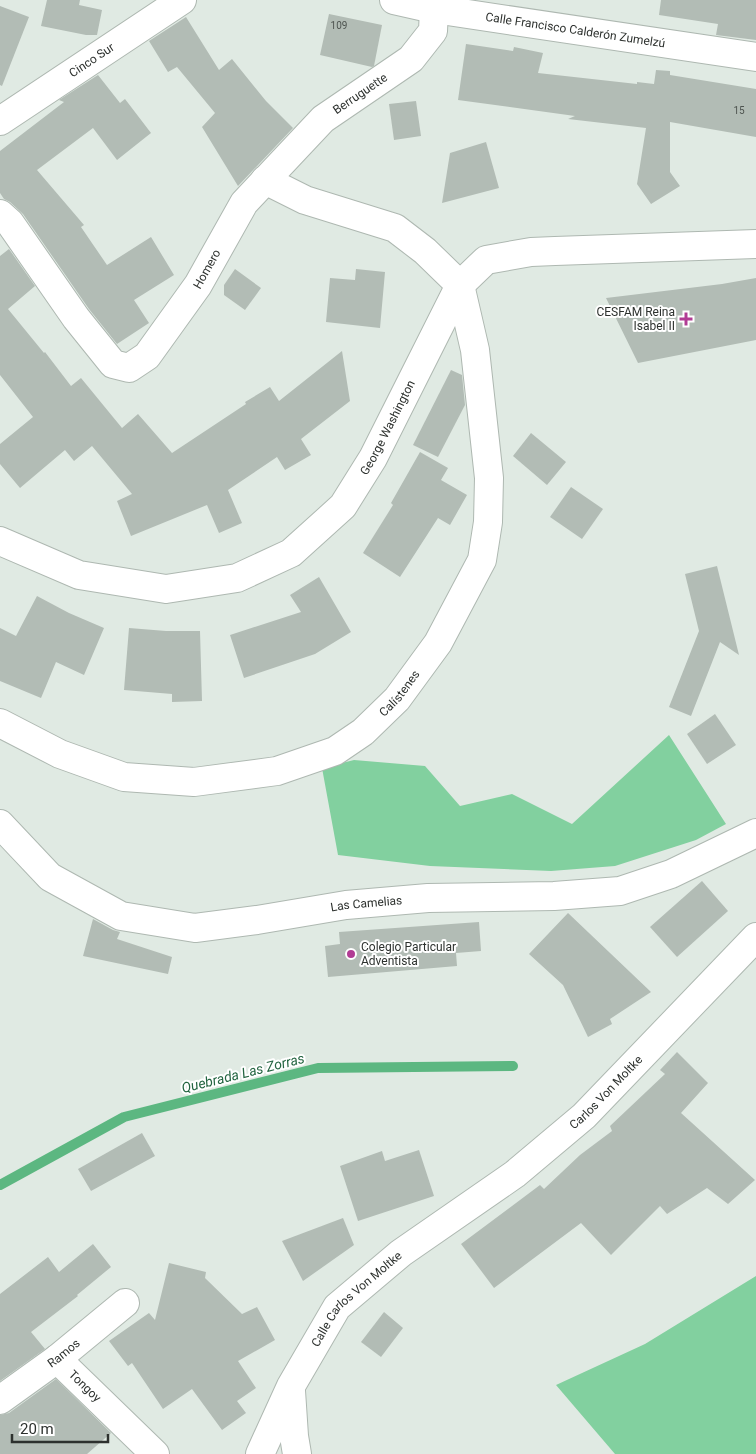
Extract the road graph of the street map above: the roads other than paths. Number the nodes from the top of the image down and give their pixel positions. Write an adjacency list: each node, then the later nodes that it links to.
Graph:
1 (182, 0): 5 (street, Cinco Sur)
2 (394, 0): 3 (street, Calle Francisco Calderón Zumelzú)
3 (433, 5): 4 (street, Calle Francisco Calderón Zumelzú); 6 (street, Berruguette)
4 (756, 58)
5 (0, 121)
6 (265, 180): 7 (street, Homero); 9 (street)
7 (0, 214)
8 (756, 244): 9 (street, George Washington)
9 (460, 285): 10 (street, George Washington); 11 (street, Calístenes)
10 (0, 541)
11 (0, 723)
12 (0, 824): 13 (street, Las Camelias)
13 (756, 833)
14 (756, 937): 15 (street, Carlos Von Moltke)
15 (438, 1226): 18 (street, Calle Carlos Von Moltke)
16 (125, 1303): 17 (street, Ramos)
17 (58, 1358): 19 (street, Ramos); 20 (street, Tongoy)
18 (291, 1386): 21 (street, Calle Carlos Von Moltke); 22 (street)
19 (0, 1400)
20 (155, 1454)
21 (260, 1454)
22 (297, 1454)

